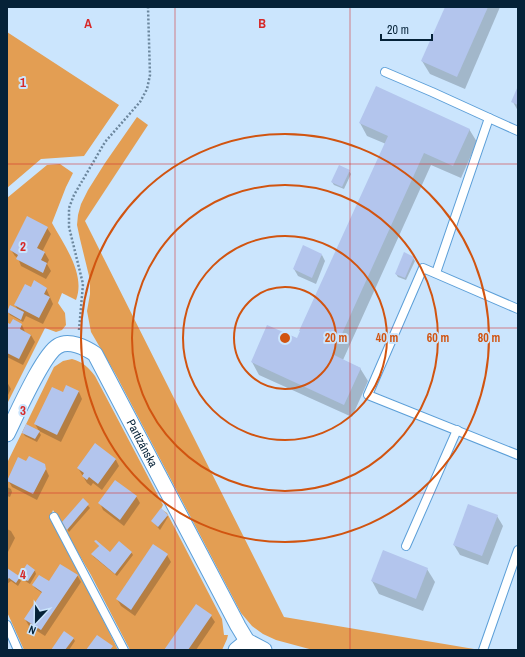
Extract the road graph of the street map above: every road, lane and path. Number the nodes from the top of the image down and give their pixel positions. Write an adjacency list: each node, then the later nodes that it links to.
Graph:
1 (148, 7): 7 (path)
2 (385, 72): 3 (lane)
3 (489, 118): 4 (lane); 5 (lane)
4 (518, 131)
5 (436, 273): 6 (lane); 8 (lane)
6 (518, 309)
7 (77, 345): 9 (street, Partizánska); 15 (street, Partizánska)
8 (457, 430): 10 (lane); 12 (lane)
9 (7, 434)
10 (518, 455)
11 (54, 517): 17 (lane)
12 (406, 546)
13 (518, 551): 19 (lane)
14 (7, 625): 16 (lane)
15 (242, 645): 18 (street, Partizánska)
16 (18, 650)
17 (124, 650)
18 (264, 650)
19 (483, 650)

